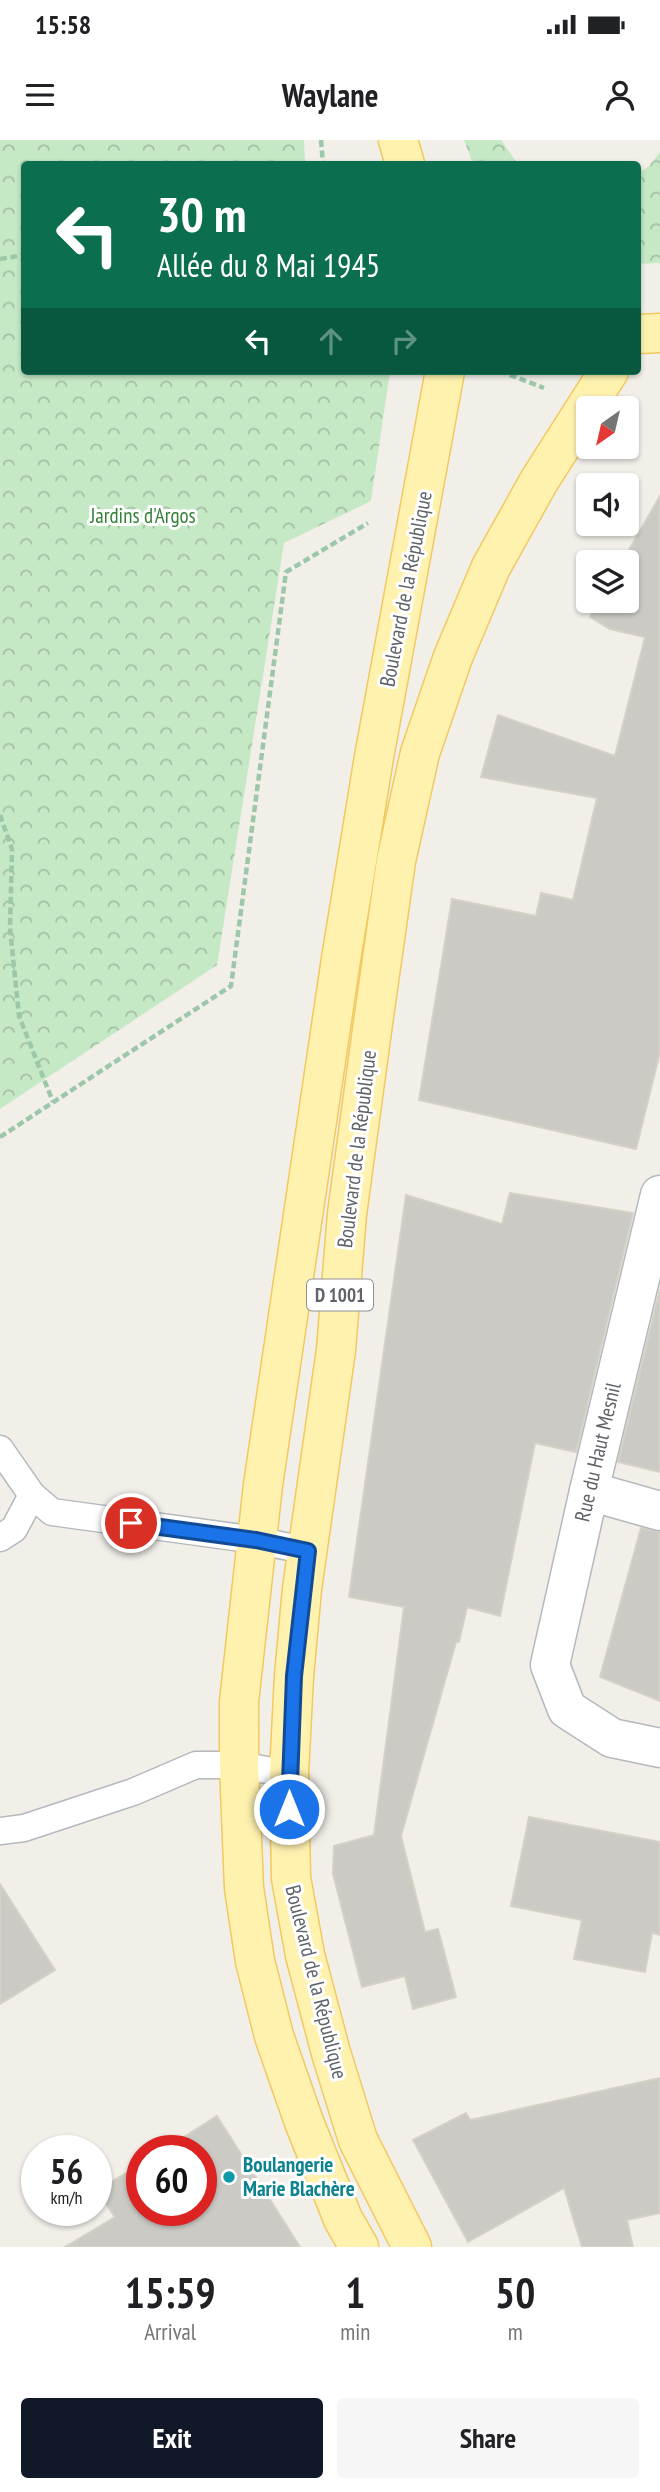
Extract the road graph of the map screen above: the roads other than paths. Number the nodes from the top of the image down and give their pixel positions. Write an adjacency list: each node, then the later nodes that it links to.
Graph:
1 (398, 140): 2 (main road)
2 (404, 161)
3 (660, 333): 4 (main road)
4 (641, 334)
5 (444, 375): 13 (main road, Boulevard de la République / D 1001)
6 (606, 375): 14 (main road, Boulevard de la République / D 1001)
7 (660, 1195): 9 (street, Rue du Haut Mesnil)
8 (0, 1449): 10 (lane)
9 (589, 1491): 11 (street); 15 (street, Rue du Haut Mesnil)
10 (32, 1495): 12 (lane); 13 (lane)
11 (660, 1511)
12 (0, 1538)
13 (256, 1540): 14 (lane); 16 (main road, Boulevard de la République / D 1001)
14 (308, 1551): 17 (main road, Boulevard de la République / D 1001)
15 (660, 1748)
16 (239, 1765): 17 (lane); 18 (lane); 19 (main road, Boulevard de la République / D 1001)
17 (289, 1774): 20 (main road, Boulevard de la République / D 1001)
18 (0, 1831)
19 (359, 2247)
20 (412, 2247)

